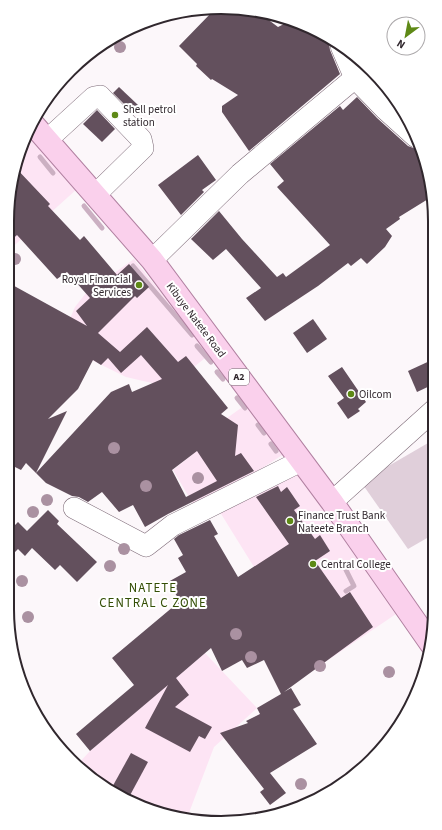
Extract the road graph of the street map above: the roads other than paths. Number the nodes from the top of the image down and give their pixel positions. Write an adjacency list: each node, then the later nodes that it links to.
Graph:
1 (355, 64): 2 (street)
2 (362, 72): 4 (street); 7 (street)
3 (36, 127): 5 (main road, Kibuye Natete Road / A2)
4 (407, 129)
5 (47, 140): 6 (main road, Kibuye Natete Road / A2); 6 (street)
6 (95, 196): 7 (main road, Kibuye Natete Road / A2)
7 (152, 260): 9 (main road, Kibuye Natete Road / A2)
8 (428, 415): 10 (street)
9 (301, 461): 10 (main road, Kibuye Natete Road / A2); 11 (street)
10 (332, 502): 12 (main road, Kibuye Natete Road / A2)
11 (74, 508)
12 (426, 637)

